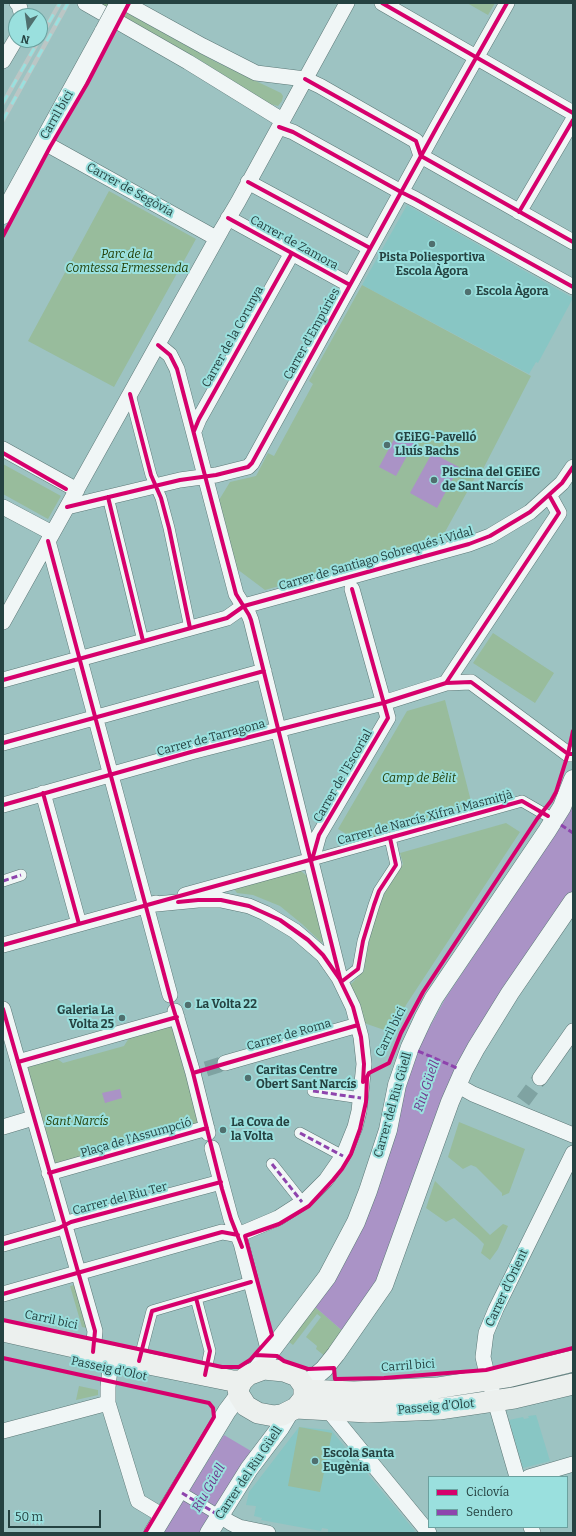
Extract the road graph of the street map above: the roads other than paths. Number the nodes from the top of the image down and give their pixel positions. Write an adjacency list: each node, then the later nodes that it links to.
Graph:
1 (85, 3): 13 (street)
2 (119, 3): 14 (street, bridge)
3 (125, 3): 10 (street)
4 (347, 3): 10 (street)
5 (382, 3): 8 (street)
6 (507, 3): 8 (street, Carrer d'Empúries)
7 (11, 48): 9 (street)
8 (476, 57): 11 (street); 15 (street, Carrer d'Empúries)
9 (3, 62)
10 (305, 79): 13 (street); 15 (street)
11 (573, 113)
12 (573, 120): 18 (street)
13 (280, 124): 16 (street); 17 (street)
14 (43, 142): 19 (street); 21 (street, Carrer de Segòvia)
15 (421, 156): 17 (street, Carrer d'Empúries); 18 (street)
16 (248, 182): 20 (street); 23 (street)
17 (401, 192): 23 (street, Carrer d'Empúries); 26 (street)
18 (519, 212): 22 (street)
19 (3, 215)
20 (228, 218): 21 (street); 24 (street, Carrer de Zamora)
21 (216, 238): 27 (street)
22 (573, 242)
23 (370, 248): 25 (street, Carrer d'Empúries)
24 (292, 253): 25 (street, Carrer de Zamora); 29 (street, Carrer de la Corunya)
25 (350, 285): 32 (street, Carrer d'Empúries)
26 (573, 287)
27 (158, 345): 28 (street); 29 (street)
28 (130, 394): 33 (street); 34 (street)
29 (194, 431): 32 (street)
30 (3, 449): 34 (street)
31 (573, 467): 35 (street, Carrer de Santiago Sobrequés i Vidal)
32 (205, 477): 33 (street, Carrer d'Empúries); 41 (street)
33 (156, 486): 36 (street, Carrer d'Empúries); 43 (street)
34 (77, 490): 38 (street)
35 (548, 495): 41 (street, Carrer de Santiago Sobrequés i Vidal); 48 (street)
36 (108, 497): 38 (street, Carrer d'Empúries); 44 (street)
37 (3, 507): 39 (street)
38 (67, 507): 39 (street)
39 (50, 537): 42 (street); 45 (street)
40 (352, 589): 49 (street, Carrer de l'Escorial)
41 (244, 606): 43 (street, Carrer de Santiago Sobrequés i Vidal); 46 (street)
42 (3, 622)
43 (194, 627): 44 (street, Carrer de Santiago Sobrequés i Vidal)
44 (143, 641): 45 (street, Carrer de Santiago Sobrequés i Vidal)
45 (80, 659): 47 (street, Carrer de Santiago Sobrequés i Vidal); 50 (street)
46 (264, 671): 50 (street); 51 (street)
47 (3, 680)
48 (446, 683): 49 (street, Carrer de Tarragona); 53 (street, Carrer de Tarragona)
49 (383, 703): 51 (street, Carrer de Tarragona); 60 (street, Carrer de l'Escorial)
50 (96, 717): 52 (street); 54 (street)
51 (278, 730): 54 (street, Carrer de Tarragona); 60 (street)
52 (3, 743)
53 (573, 754)
54 (112, 774): 56 (street, Carrer de Tarragona); 64 (street)
55 (573, 779): 99 (street, Carrer del Riu Güell)
56 (43, 793): 57 (street, Carrer de Tarragona); 65 (street)
57 (3, 805)
58 (548, 816): 59 (street, Carrer de Narcís Xifra i Masmitjà)
59 (390, 838): 60 (street, Carrer de Narcís Xifra i Masmitjà); 67 (street)
60 (312, 860): 64 (street, Carrer de Narcís Xifra i Masmitjà); 67 (street)
61 (21, 875): 62 (street)
62 (3, 881)
63 (573, 901): 75 (street, Carrer del Riu Güell)
64 (146, 905): 65 (street, Carrer de Narcís Xifra i Masmitjà); 67 (street); 68 (street)
65 (80, 924): 66 (street, Carrer de Narcís Xifra i Masmitjà)
66 (3, 945)
67 (342, 982): 70 (street)
68 (170, 995)
69 (3, 1009): 72 (street)
70 (358, 1025): 73 (street, Carrer de Roma); 77 (street)
71 (573, 1031): 74 (street)
72 (18, 1062): 78 (street); 86 (street, Plaça de l'Assumpció)
73 (225, 1063)
74 (540, 1078)
75 (457, 1085): 81 (street); 107 (street, Carrer del Riu Güell)
76 (313, 1091): 77 (street)
77 (361, 1098): 84 (street)
78 (33, 1118): 79 (street); 86 (street)
79 (3, 1127)
80 (300, 1133): 84 (street)
81 (573, 1135)
82 (212, 1148): 87 (street)
83 (573, 1153): 104 (street, Carrer d'Orient)
84 (343, 1156): 88 (street)
85 (272, 1164): 88 (street)
86 (49, 1173): 89 (street)
87 (221, 1182): 89 (street, Carrer del Riu Ter); 90 (street)
88 (302, 1202): 90 (street)
89 (65, 1225): 91 (street, Carrer del Riu Ter); 92 (street)
90 (238, 1235): 92 (street); 93 (street)
91 (3, 1244)
92 (79, 1272): 94 (street); 98 (street)
93 (251, 1282): 95 (street); 99 (street)
94 (3, 1294)
95 (196, 1298): 101 (street); 103 (street)
96 (3, 1332): 98 (main road, Passeig d'Olot)
97 (3, 1346): 102 (main road, Passeig d'Olot)
98 (93, 1352): 101 (main road, Passeig d'Olot)
99 (269, 1353): 105 (street, Carrer del Riu Güell)
100 (573, 1361): 104 (main road, Passeig d'Olot)
101 (139, 1362): 103 (main road, Passeig d'Olot)
102 (110, 1369): 105 (main road, Passeig d'Olot); 109 (street)
103 (205, 1375): 105 (main road, Passeig d'Olot)
104 (489, 1381): 107 (main road, Passeig d'Olot); 108 (street, Carrer d'Orient)
105 (245, 1383): 107 (main road); 107 (main road); 116 (street, Carrer del Riu Güell)
106 (573, 1384): 108 (main road, Passeig d'Olot)
107 (298, 1399): 110 (main road, Passeig d'Olot); 117 (street, Carrer del Riu Güell)
108 (494, 1401): 110 (main road, Passeig d'Olot); 113 (street, Carrer d'Orient)
109 (108, 1403): 111 (street); 116 (street)
110 (328, 1410): 121 (street)
111 (3, 1432)
112 (573, 1464): 114 (street)
113 (517, 1476)
114 (532, 1476)
115 (182, 1493): 117 (street)
116 (163, 1516): 118 (street, Carrer del Riu Güell)
117 (220, 1516): 119 (street, Carrer del Riu Güell); 120 (street)
118 (153, 1533)
119 (209, 1533)
120 (268, 1533)
121 (429, 1533)

